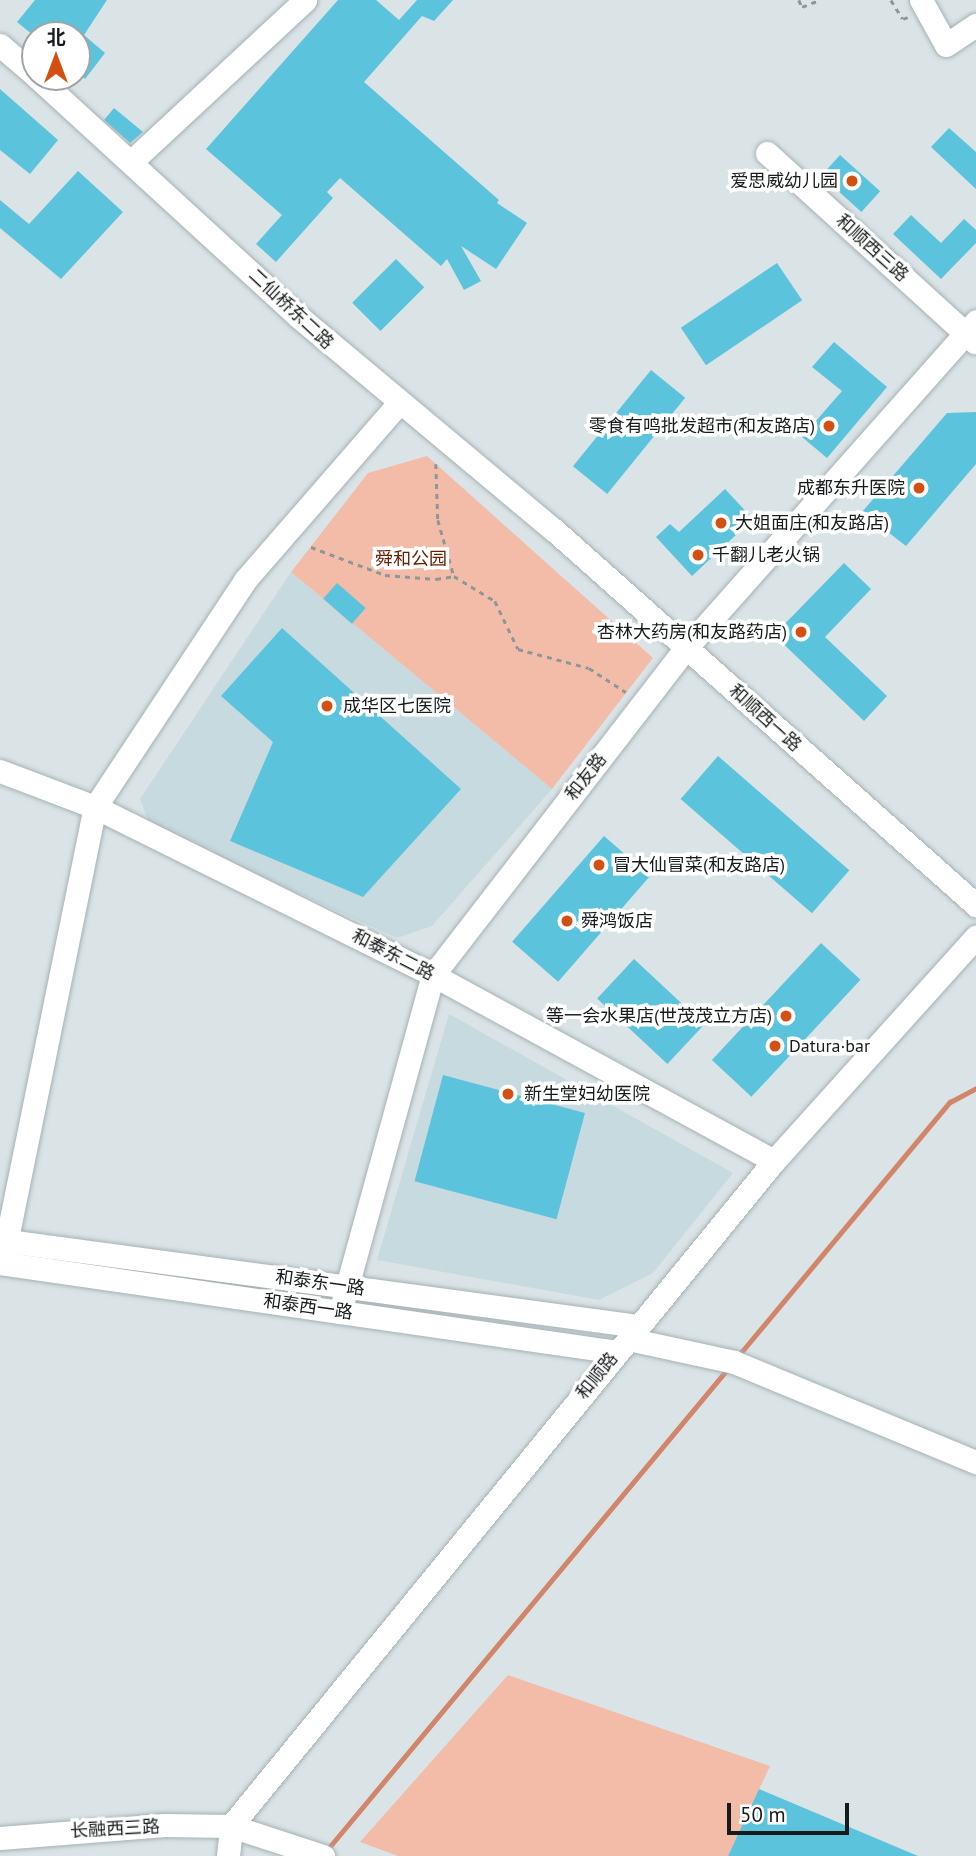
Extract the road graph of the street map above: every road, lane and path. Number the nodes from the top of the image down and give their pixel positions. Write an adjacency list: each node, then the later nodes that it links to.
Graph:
1 (305, 0): 10 (street)
2 (799, 0): 3 (path)
3 (819, 0)
4 (921, 0): 5 (street)
5 (976, 25)
6 (0, 45): 7 (street, 二仙桥东二路)
7 (21, 63)
8 (53, 91): 10 (street, 二仙桥东二路)
9 (767, 153): 11 (street, 和顺西三路)
10 (133, 160): 12 (street, 二仙桥东二路)
11 (972, 332): 17 (street, 和友路)
12 (398, 404): 14 (street, 二仙桥东二路); 20 (street)
13 (436, 464): 16 (path)
14 (554, 530): 17 (street, 和顺西一路)
15 (311, 547): 16 (path)
16 (454, 576): 18 (path)
17 (686, 648): 21 (street, 和顺西一路); 23 (street, 和友路)
18 (626, 692)
19 (0, 771): 20 (street, 和泰东二路)
20 (95, 807): 23 (street, 和泰东二路); 25 (street)
21 (976, 905)
22 (976, 937): 24 (street, 和顺路)
23 (433, 975): 24 (street, 和泰东二路); 26 (street, 和友路)
24 (774, 1161): 28 (street, 和顺路)
25 (3, 1252): 26 (street, 和泰东一路); 27 (street, 和泰西一路)
26 (344, 1286): 27 (street, 和友路); 28 (street, 和泰东一路)
27 (340, 1312): 28 (street, 和泰西一路)
28 (628, 1339): 29 (street); 30 (street, 和顺路)
29 (976, 1462)
30 (231, 1826): 31 (street, 长融西三路); 32 (street, 长融西三路); 33 (street)
31 (0, 1838)
32 (314, 1853)
33 (228, 1856)

